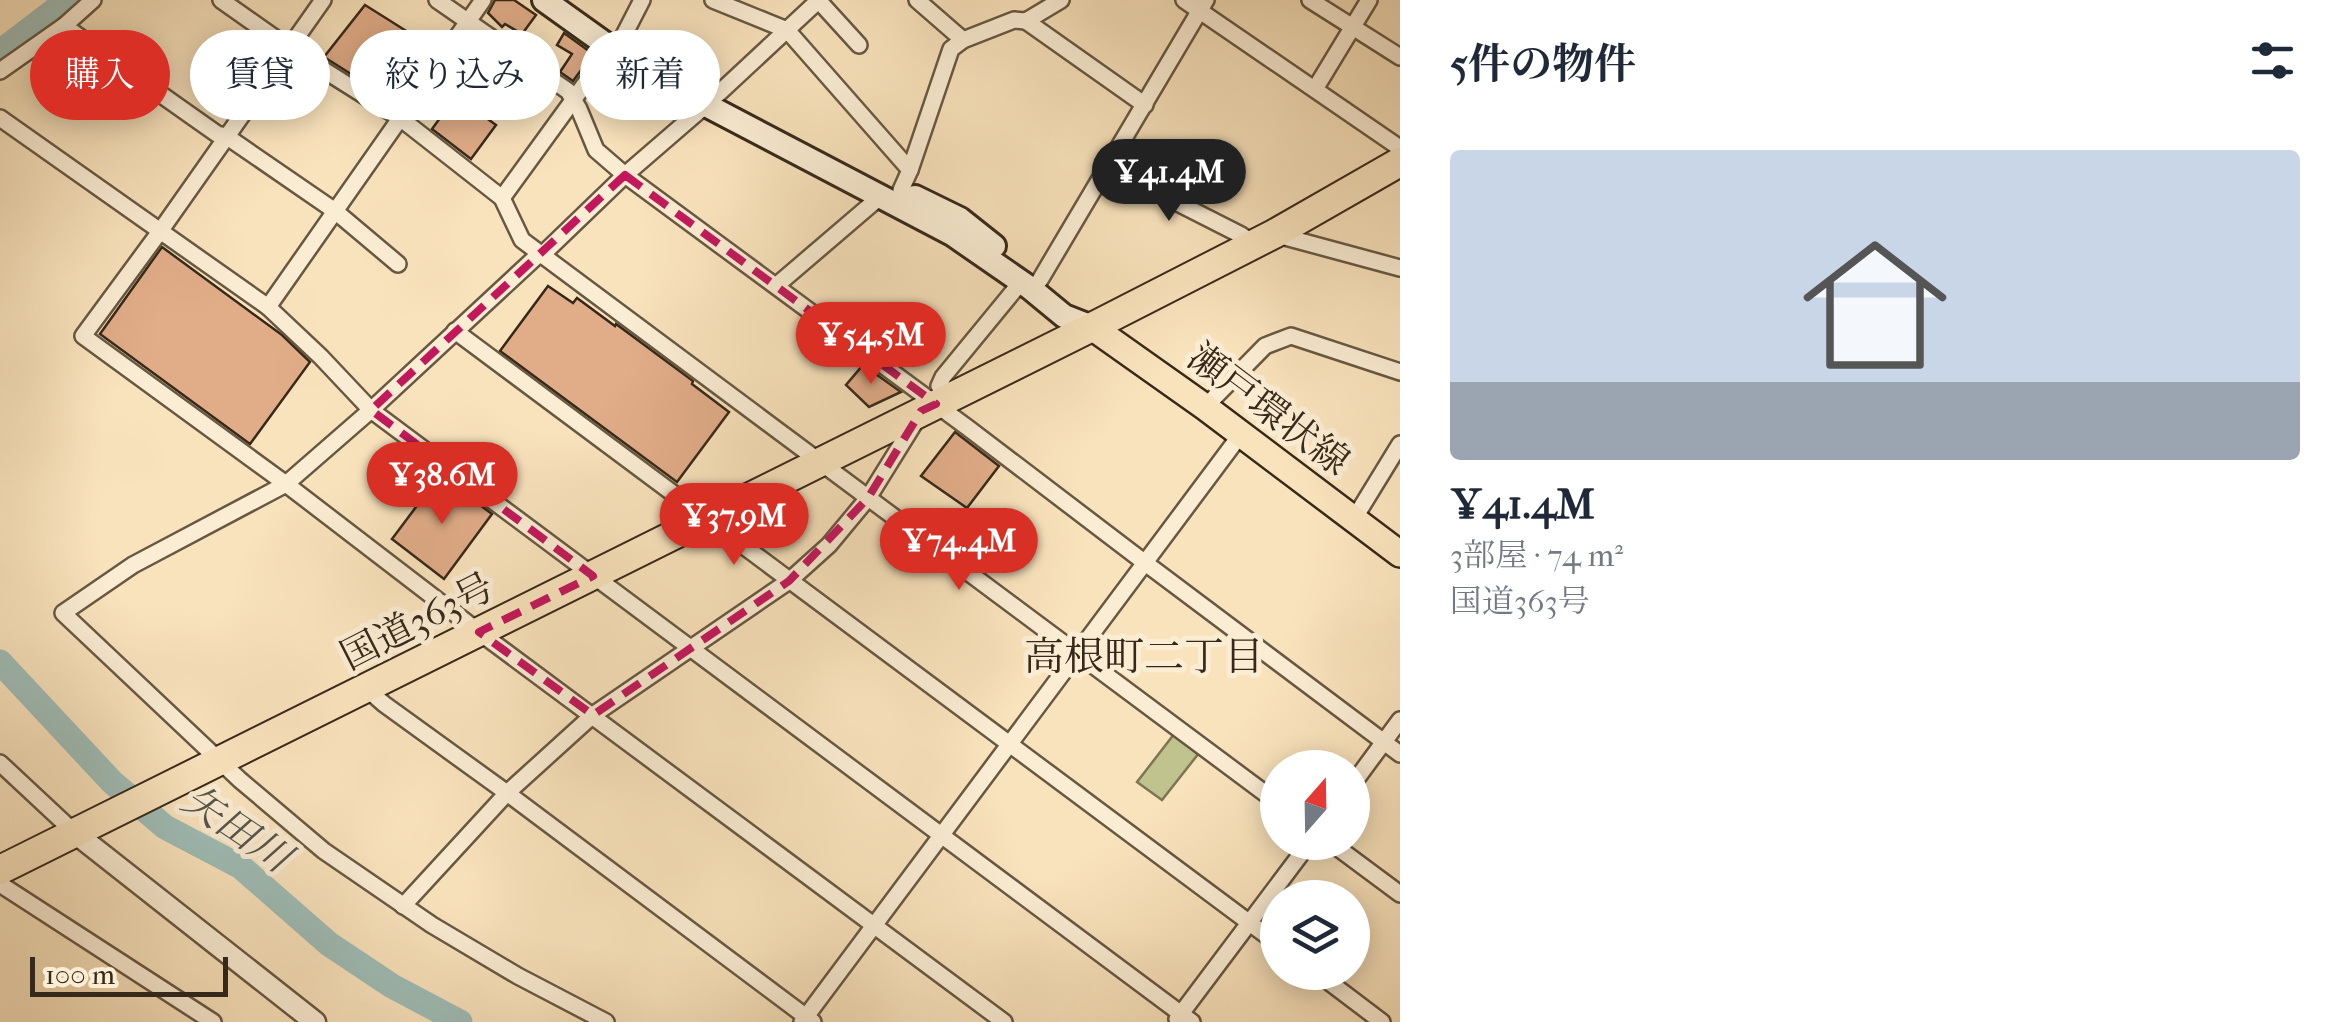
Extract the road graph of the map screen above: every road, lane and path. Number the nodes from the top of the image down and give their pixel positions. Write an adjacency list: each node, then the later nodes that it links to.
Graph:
1 (93, 0): 19 (street)
2 (221, 0): 21 (street)
3 (323, 0): 22 (street)
4 (437, 0): 18 (street)
5 (483, 0): 18 (street)
6 (544, 0): 24 (main road)
7 (570, 0): 25 (main road)
8 (642, 0): 26 (street)
9 (712, 0): 27 (street)
10 (819, 0): 27 (street); 29 (street)
11 (917, 0): 28 (street)
12 (1062, 0): 17 (street)
13 (1184, 0): 16 (street)
14 (1310, 0): 20 (street)
15 (1369, 0): 20 (street)
16 (1203, 6): 32 (street); 37 (street)
17 (1026, 21): 28 (street); 37 (street)
18 (468, 22): 23 (street); 35 (street)
19 (64, 26): 31 (street); 43 (street)
20 (1352, 27): 30 (street); 32 (street)
21 (264, 30)
22 (302, 30)
23 (462, 30)
24 (596, 30)
25 (604, 30)
26 (624, 30)
27 (786, 30): 34 (street); 48 (street)
28 (963, 40): 48 (street)
29 (858, 45)
30 (1400, 56)
31 (0, 71)
32 (1315, 89): 44 (street)
33 (580, 91): 35 (street)
34 (720, 92)
35 (574, 99): 47 (street); 49 (street)
36 (720, 104): 48 (main road)
37 (1144, 105): 46 (street)
38 (0, 118): 51 (street)
39 (237, 120): 43 (street)
40 (399, 120): 50 (street)
41 (403, 120): 49 (street)
42 (689, 120): 47 (street)
43 (226, 136): 50 (street); 51 (street)
44 (1400, 148)
45 (1400, 162): 52 (highway, 国道363号)
46 (1107, 167): 52 (street); 56 (street)
47 (624, 175): 53 (street); 57 (street)
48 (897, 186): 56 (main road); 57 (street)
49 (502, 198): 53 (street)
50 (335, 211): 54 (street); 58 (street)
51 (161, 230): 58 (street); 68 (street)
52 (1264, 239): 55 (street); 59 (highway, 国道363号)
53 (542, 254): 60 (street); 67 (street)
54 (398, 264)
55 (1400, 268)
56 (1031, 281): 59 (main road); 62 (street)
57 (777, 285): 62 (street)
58 (268, 307): 64 (street)
59 (1092, 327): 62 (highway, 国道363号); 63 (main road, 瀬戸環状線)
60 (455, 332): 64 (street); 70 (street)
61 (1400, 372): 63 (street)
62 (935, 404): 67 (highway, 国道363号); 69 (street); 73 (street)
63 (1205, 407): 65 (main road, 瀬戸環状線)
64 (372, 410): 68 (street); 74 (street)
65 (1241, 434): 71 (main road, 瀬戸環状線); 73 (street)
66 (1400, 444): 71 (street)
67 (820, 461): 69 (street); 70 (highway, 国道363号)
68 (286, 484): 76 (street); 85 (street)
69 (868, 498): 75 (street); 78 (street)
70 (708, 518): 74 (highway, 国道363号); 75 (street)
71 (1354, 519): 72 (main road, 瀬戸環状線)
72 (1400, 554)
73 (1144, 562): 78 (street); 82 (street)
74 (593, 576): 76 (highway, 国道363号); 77 (street)
75 (789, 581): 77 (street); 83 (street)
76 (479, 632): 79 (highway, 国道363号); 80 (street)
77 (692, 648): 80 (street); 91 (street)
78 (1077, 653): 83 (street); 88 (street)
79 (367, 689): 85 (highway, 国道363号); 89 (street)
80 (593, 715): 89 (street); 99 (street)
81 (1400, 720): 82 (street)
82 (1384, 742): 84 (street); 86 (street)
83 (1009, 745): 91 (street); 98 (street)
84 (1400, 754)
85 (217, 761): 90 (highway, 国道363号); 97 (street)
86 (1370, 761)
87 (0, 763): 90 (street)
88 (1260, 790)
89 (507, 793): 97 (street); 104 (street)
90 (79, 831): 94 (highway, 国道363号); 103 (street)
91 (941, 835): 99 (street); 102 (street)
92 (1296, 860): 98 (street)
93 (1354, 860): 96 (street)
94 (0, 870)
95 (0, 884): 105 (street)
96 (1400, 894)
97 (403, 906): 106 (street)
98 (1249, 922): 100 (street); 102 (street)
99 (873, 926): 104 (street); 107 (street)
100 (1260, 930)
101 (1340, 990): 108 (street)
102 (1182, 1019)
103 (309, 1020)
104 (807, 1020)
105 (213, 1022)
106 (606, 1022)
107 (1004, 1022)
108 (1382, 1022)

